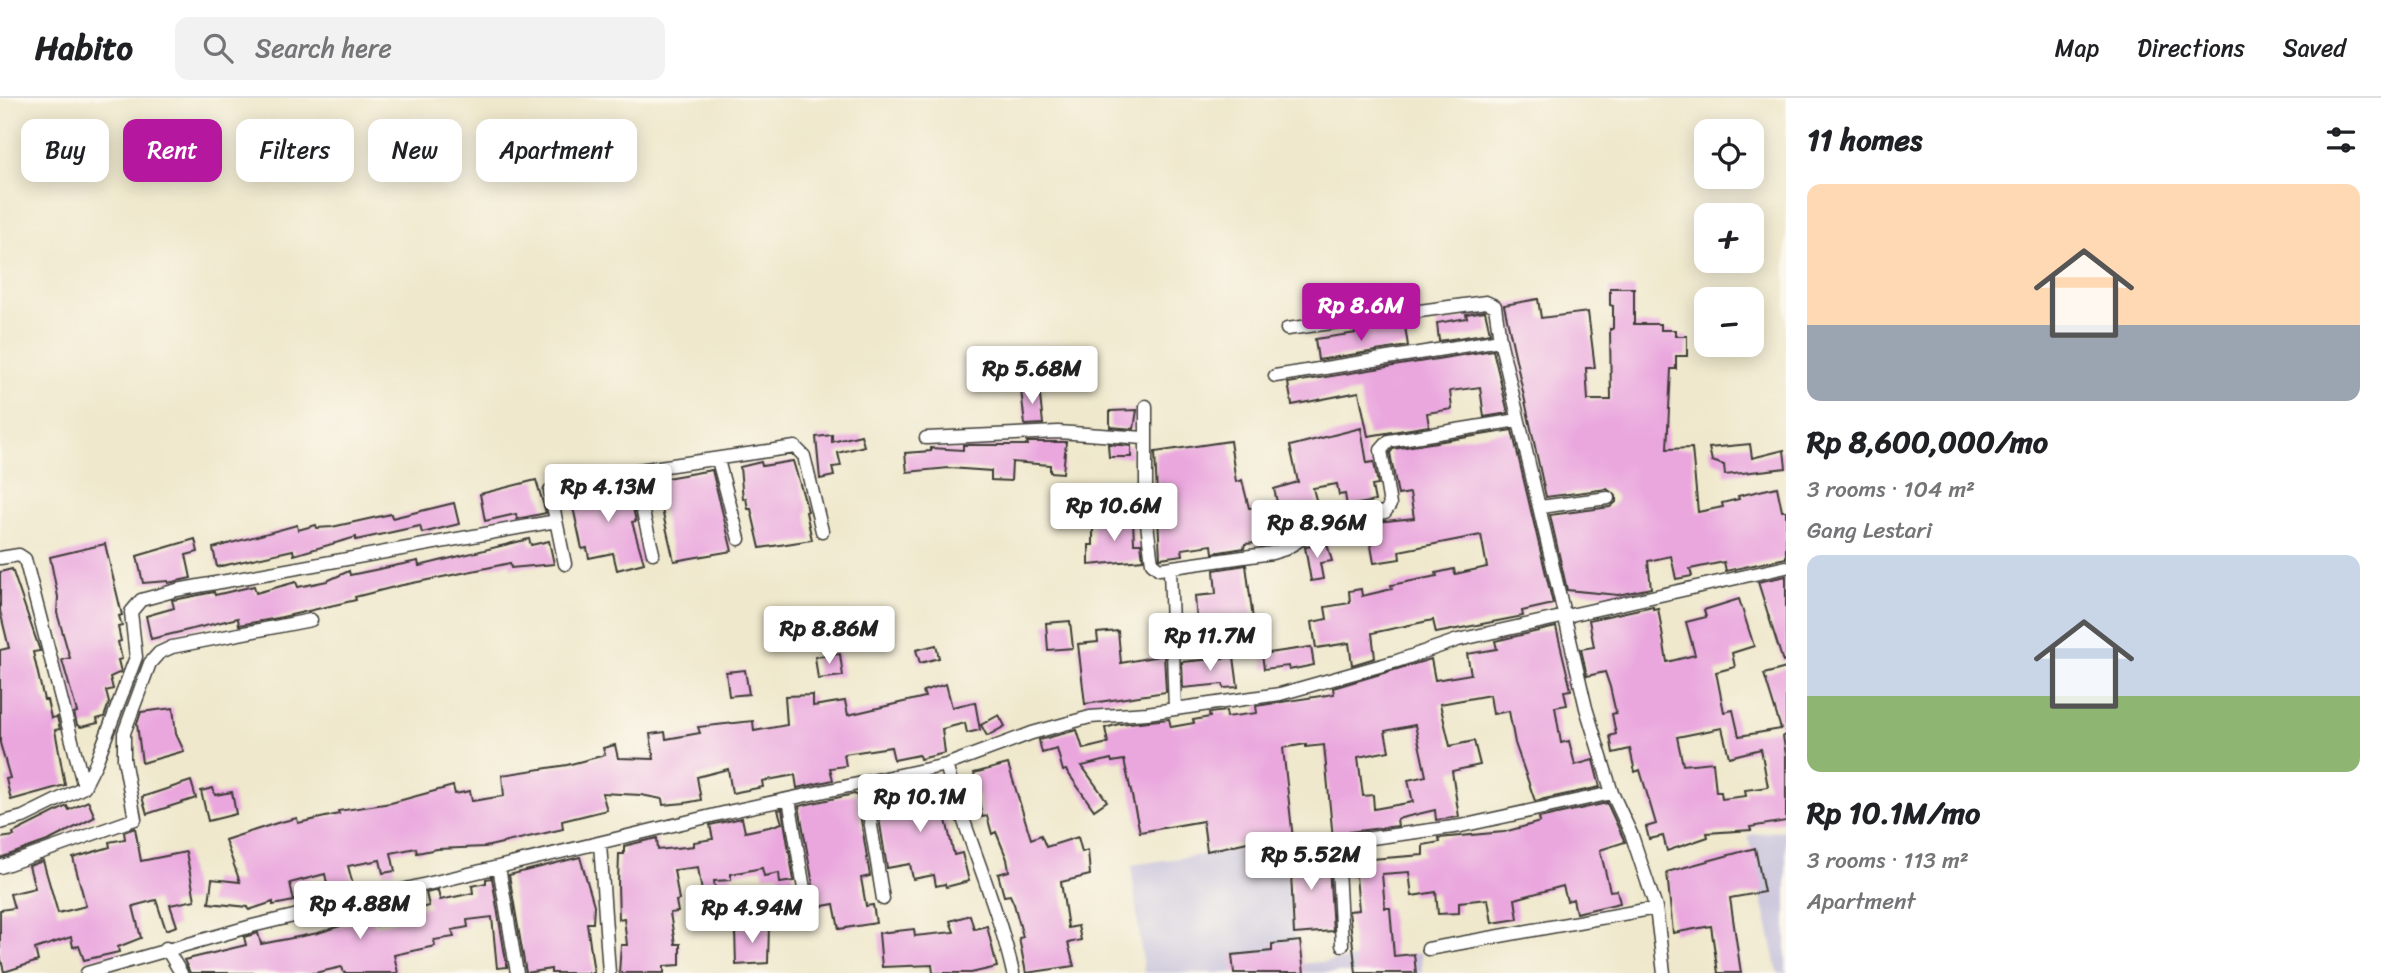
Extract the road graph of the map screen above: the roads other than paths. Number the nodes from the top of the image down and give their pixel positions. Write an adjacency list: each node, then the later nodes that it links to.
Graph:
1 (1287, 329): 2 (street)
2 (1500, 340): 3 (street); 5 (street)
3 (1275, 376)
4 (1146, 406): 7 (street)
5 (1518, 420): 11 (street); 19 (street)
6 (926, 438): 7 (street)
7 (1144, 438): 19 (street)
8 (718, 460): 9 (street); 13 (street); 14 (street)
9 (633, 472): 12 (street); 15 (street)
10 (1608, 498): 11 (street)
11 (1540, 507): 20 (street)
12 (556, 521): 17 (street); 25 (street)
13 (822, 531)
14 (739, 539)
15 (653, 554)
16 (0, 558): 25 (street)
17 (565, 564)
18 (1786, 567): 20 (street)
19 (1170, 569): 22 (street)
20 (1566, 615): 22 (street); 26 (street)
21 (311, 621): 30 (street)
22 (1175, 709): 23 (street)
23 (946, 765): 24 (street); 42 (street)
24 (864, 783): 27 (street); 32 (street)
25 (84, 787): 28 (street)
26 (1612, 793): 33 (street); 35 (street)
27 (789, 799): 29 (street); 34 (street)
28 (0, 823)
29 (600, 844): 31 (street); 41 (street)
30 (0, 867)
31 (499, 867): 36 (street); 40 (street)
32 (883, 899)
33 (1656, 908): 37 (street); 43 (street)
34 (807, 913)
35 (1342, 945)
36 (166, 948): 38 (street); 39 (street)
37 (1427, 949)
38 (87, 973)
39 (181, 973)
40 (517, 973)
41 (609, 973)
42 (1013, 973)
43 (1664, 973)

